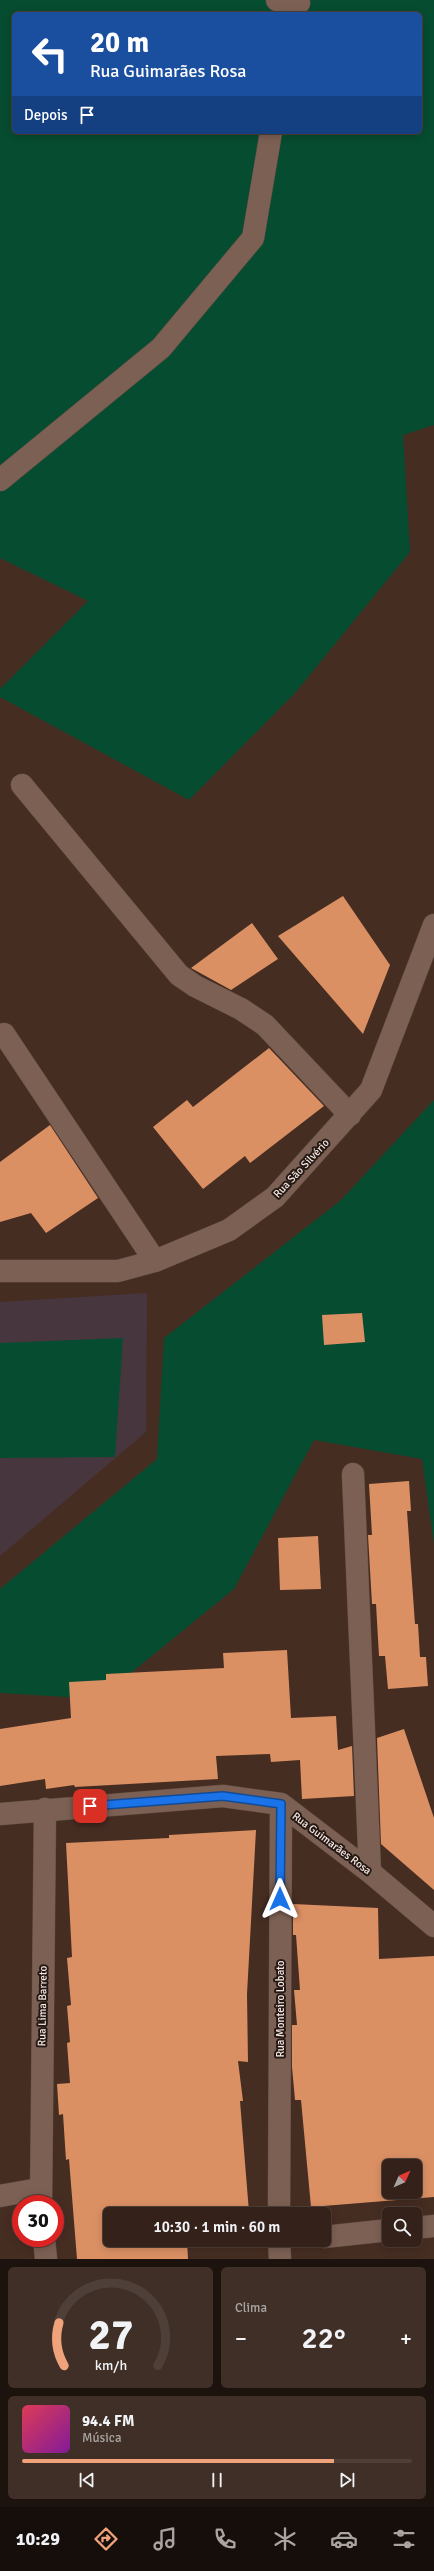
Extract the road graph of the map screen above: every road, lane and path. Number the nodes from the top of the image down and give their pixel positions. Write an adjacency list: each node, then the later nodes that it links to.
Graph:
1 (277, 0): 2 (street)
2 (298, 6)
3 (271, 134): 4 (street)
4 (0, 480)
5 (22, 785): 8 (street)
6 (434, 924): 8 (street, Rua São Silvério)
7 (4, 1034): 9 (street)
8 (350, 1115): 9 (street, Rua São Silvério)
9 (155, 1261): 10 (street, Rua São Silvério)
10 (1, 1270)
11 (353, 1474): 15 (street)
12 (281, 1804): 13 (street, Rua Guimarães Rosa); 15 (street, Rua Guimarães Rosa); 20 (street, Rua Monteiro Lobato)
13 (46, 1809): 14 (street, Rua Guimarães Rosa); 17 (street, Rua Lima Barreto)
14 (0, 1814)
15 (370, 1872): 16 (street, Rua Guimarães Rosa)
16 (434, 1926)
17 (40, 2195)
18 (0, 2196): 19 (street)
19 (12, 2196)
20 (279, 2207)
21 (434, 2226): 22 (street)
22 (422, 2227)
23 (382, 2231): 24 (street)
24 (331, 2236)
25 (45, 2247): 26 (street)
26 (46, 2259)

